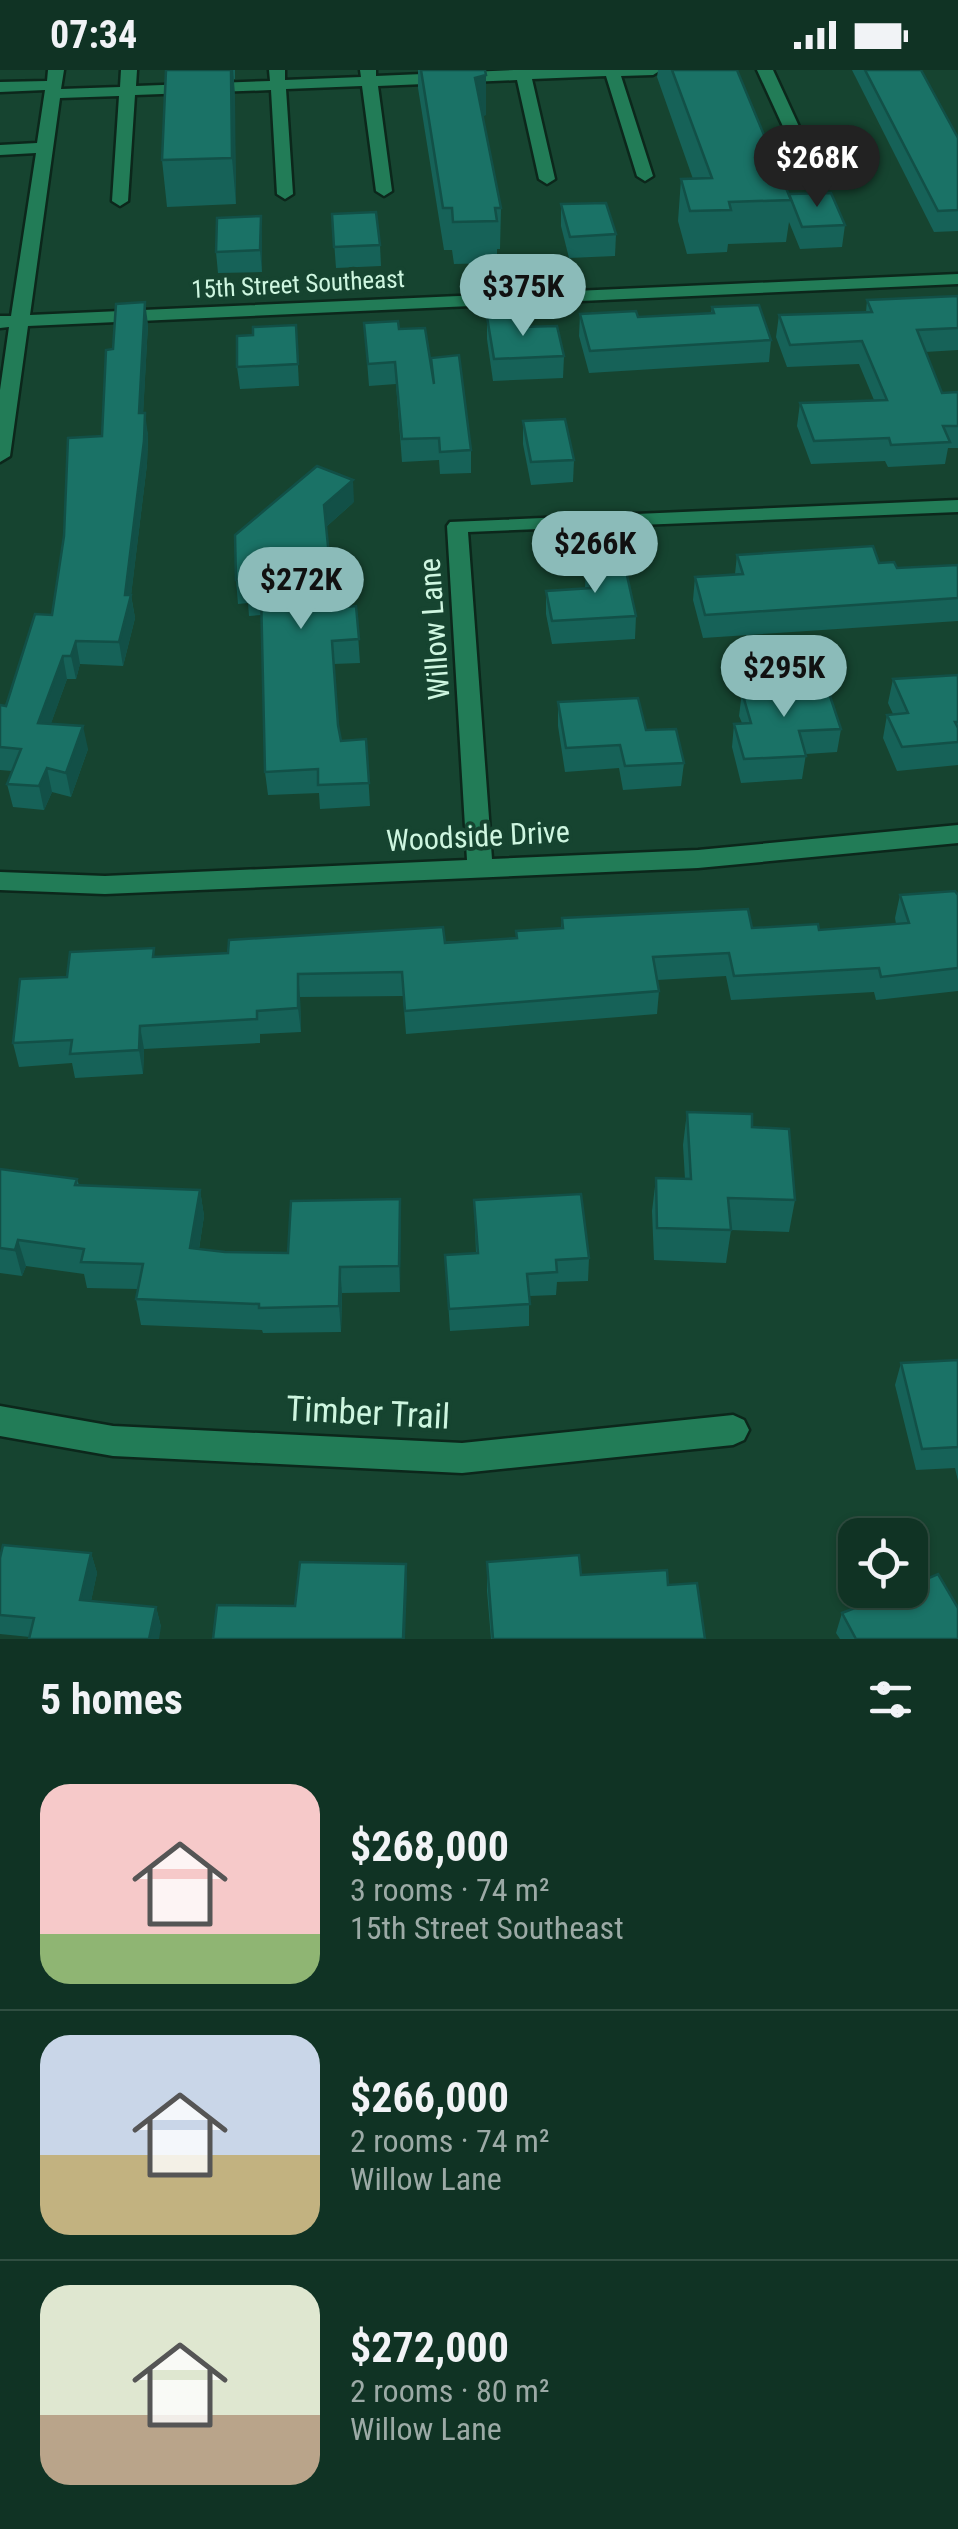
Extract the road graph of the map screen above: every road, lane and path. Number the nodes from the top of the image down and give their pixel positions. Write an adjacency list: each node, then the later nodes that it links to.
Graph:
1 (130, 70): 10 (street)
2 (653, 70): 4 (street)
3 (765, 70): 13 (street)
4 (612, 71): 5 (street); 14 (street)
5 (522, 73): 6 (street); 15 (street)
6 (369, 76): 7 (street); 16 (street)
7 (277, 77): 10 (street); 17 (street)
8 (55, 83): 9 (street); 10 (street); 11 (street)
9 (0, 87)
10 (128, 91): 18 (street)
11 (44, 148): 12 (street); 20 (street)
12 (0, 150)
13 (811, 170)
14 (645, 176)
15 (547, 179)
16 (384, 191)
17 (285, 194)
18 (120, 201)
19 (958, 279): 20 (street, 15th Street Southeast)
20 (10, 322): 21 (street)
21 (0, 456)
22 (958, 506): 24 (street, Willow Lane)
23 (958, 834): 24 (street, Woodside Drive)
24 (480, 868): 25 (street, Woodside Drive)
25 (0, 881)
26 (0, 1421): 27 (street, Timber Trail)
27 (733, 1430)

